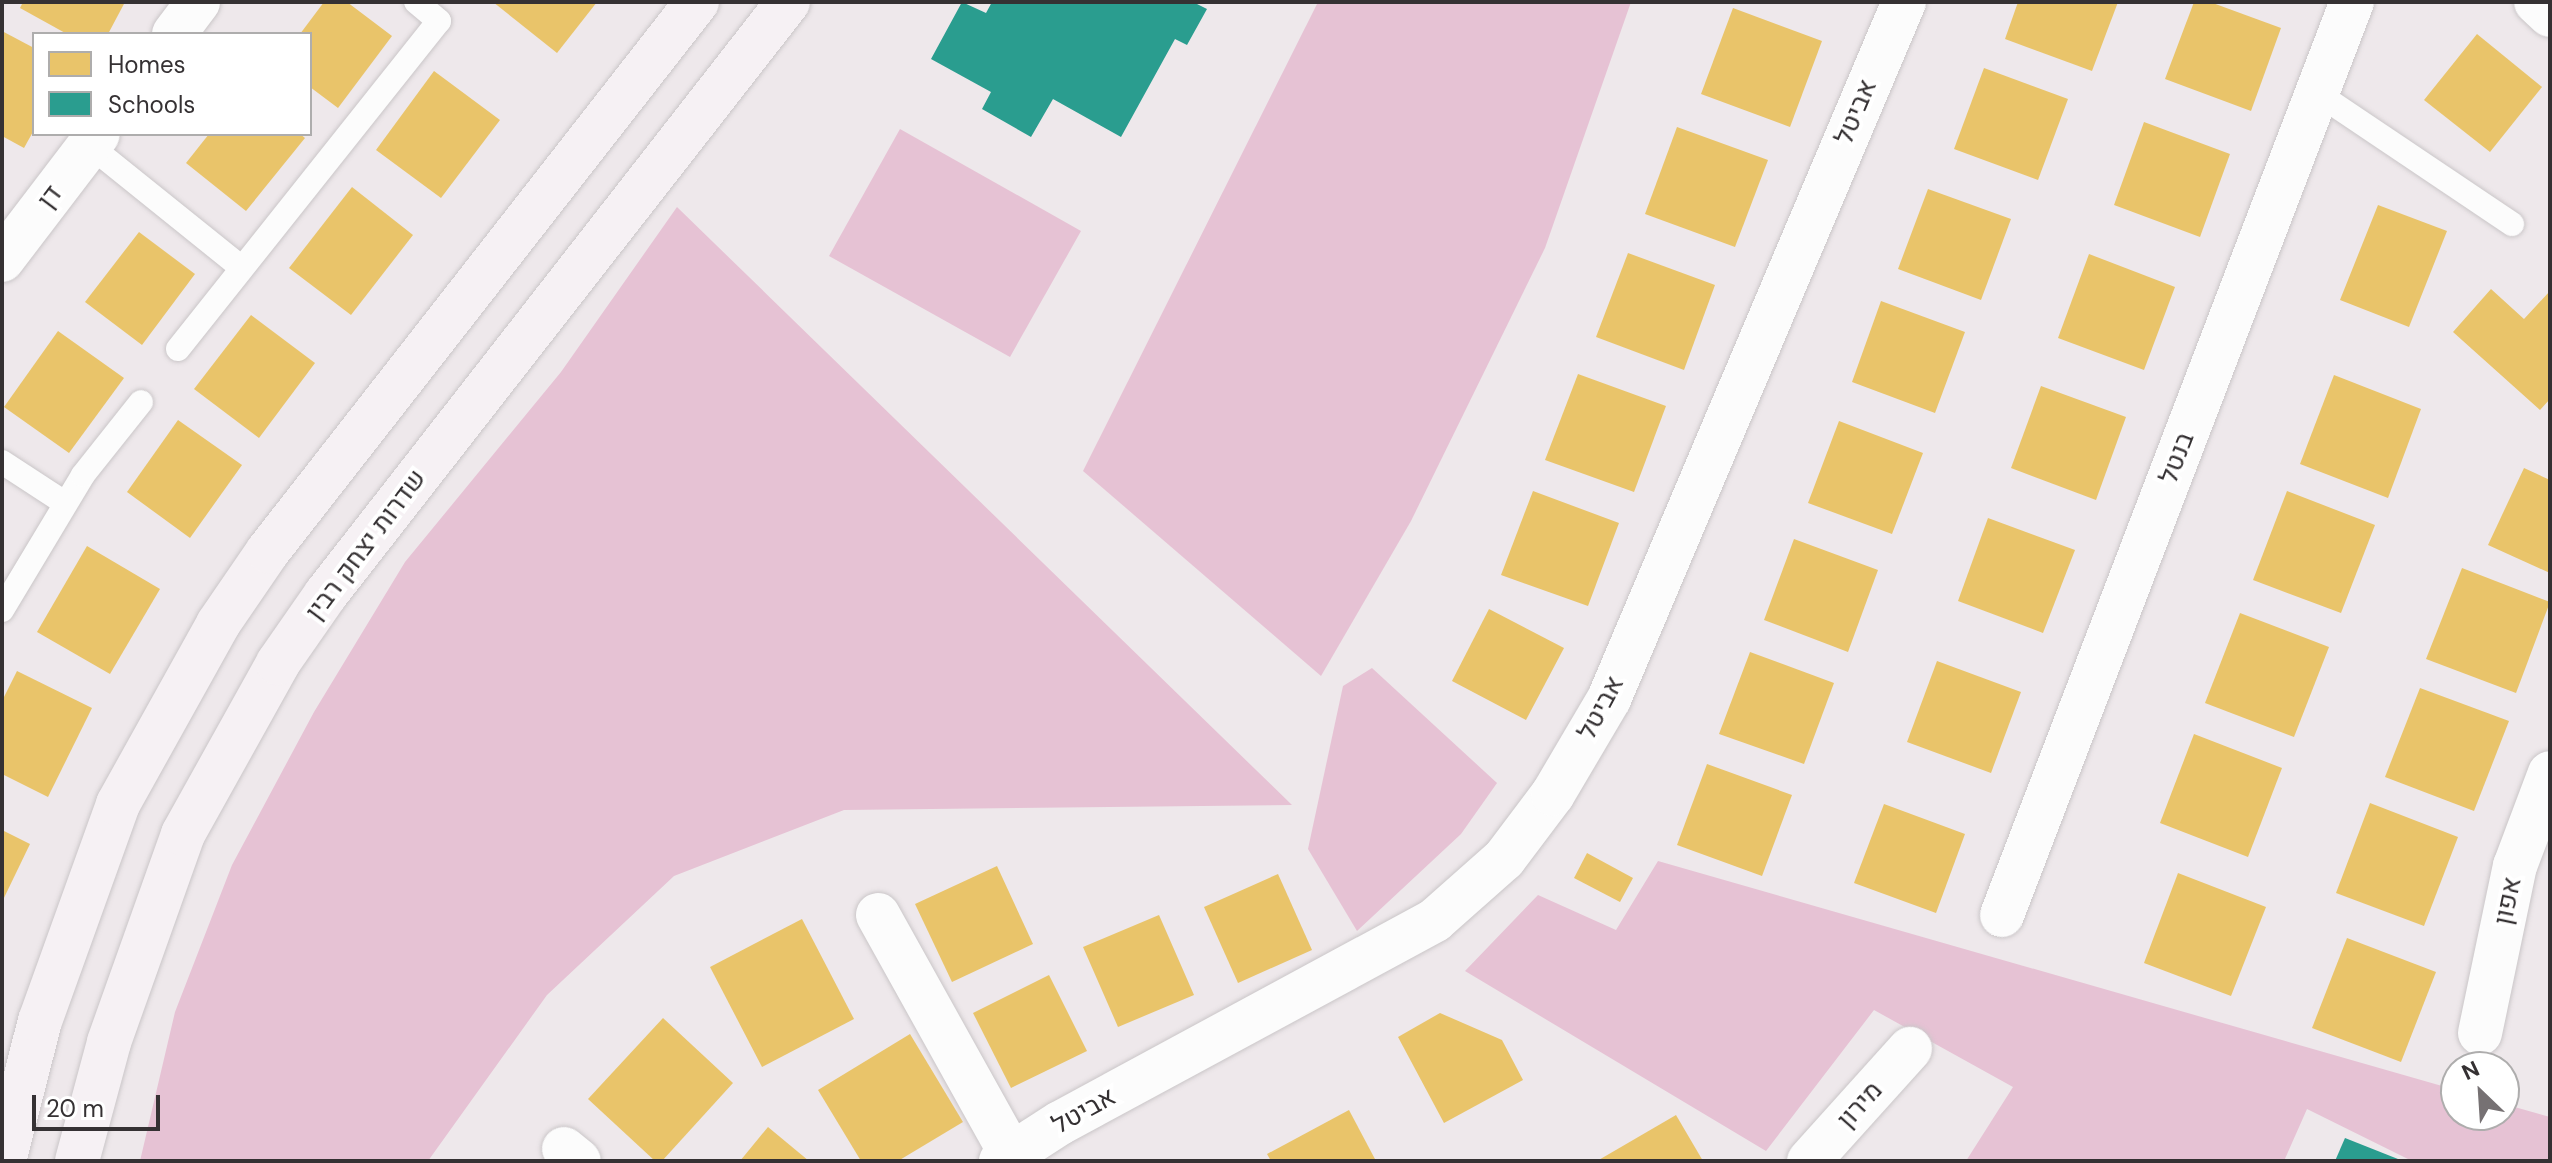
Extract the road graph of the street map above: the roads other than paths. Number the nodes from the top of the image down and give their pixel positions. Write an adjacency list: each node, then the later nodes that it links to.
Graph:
1 (198, 2): 9 (street)
2 (416, 2): 14 (lane)
3 (697, 2): 26 (main road)
4 (788, 2): 27 (main road, שדרות יצחק רבין)
5 (1904, 2): 25 (street, אביטל)
6 (2352, 2): 10 (street, בנטל)
7 (2536, 2): 8 (street)
8 (2550, 15)
9 (176, 32)
10 (2317, 93): 12 (lane); 22 (street, בנטל)
11 (93, 140): 13 (street, דן); 14 (lane)
12 (2512, 224)
13 (2, 260)
14 (242, 268): 15 (lane)
15 (178, 349)
16 (141, 402): 18 (lane)
17 (2, 462): 18 (lane)
18 (65, 503): 19 (lane)
19 (2, 610)
20 (2550, 773): 23 (street, אפון)
21 (878, 915): 25 (street)
22 (2002, 915)
23 (2480, 1033)
24 (1910, 1049): 28 (street, מירון)
25 (1006, 1158)
26 (4, 1161)
27 (77, 1161)
28 (1809, 1161)

